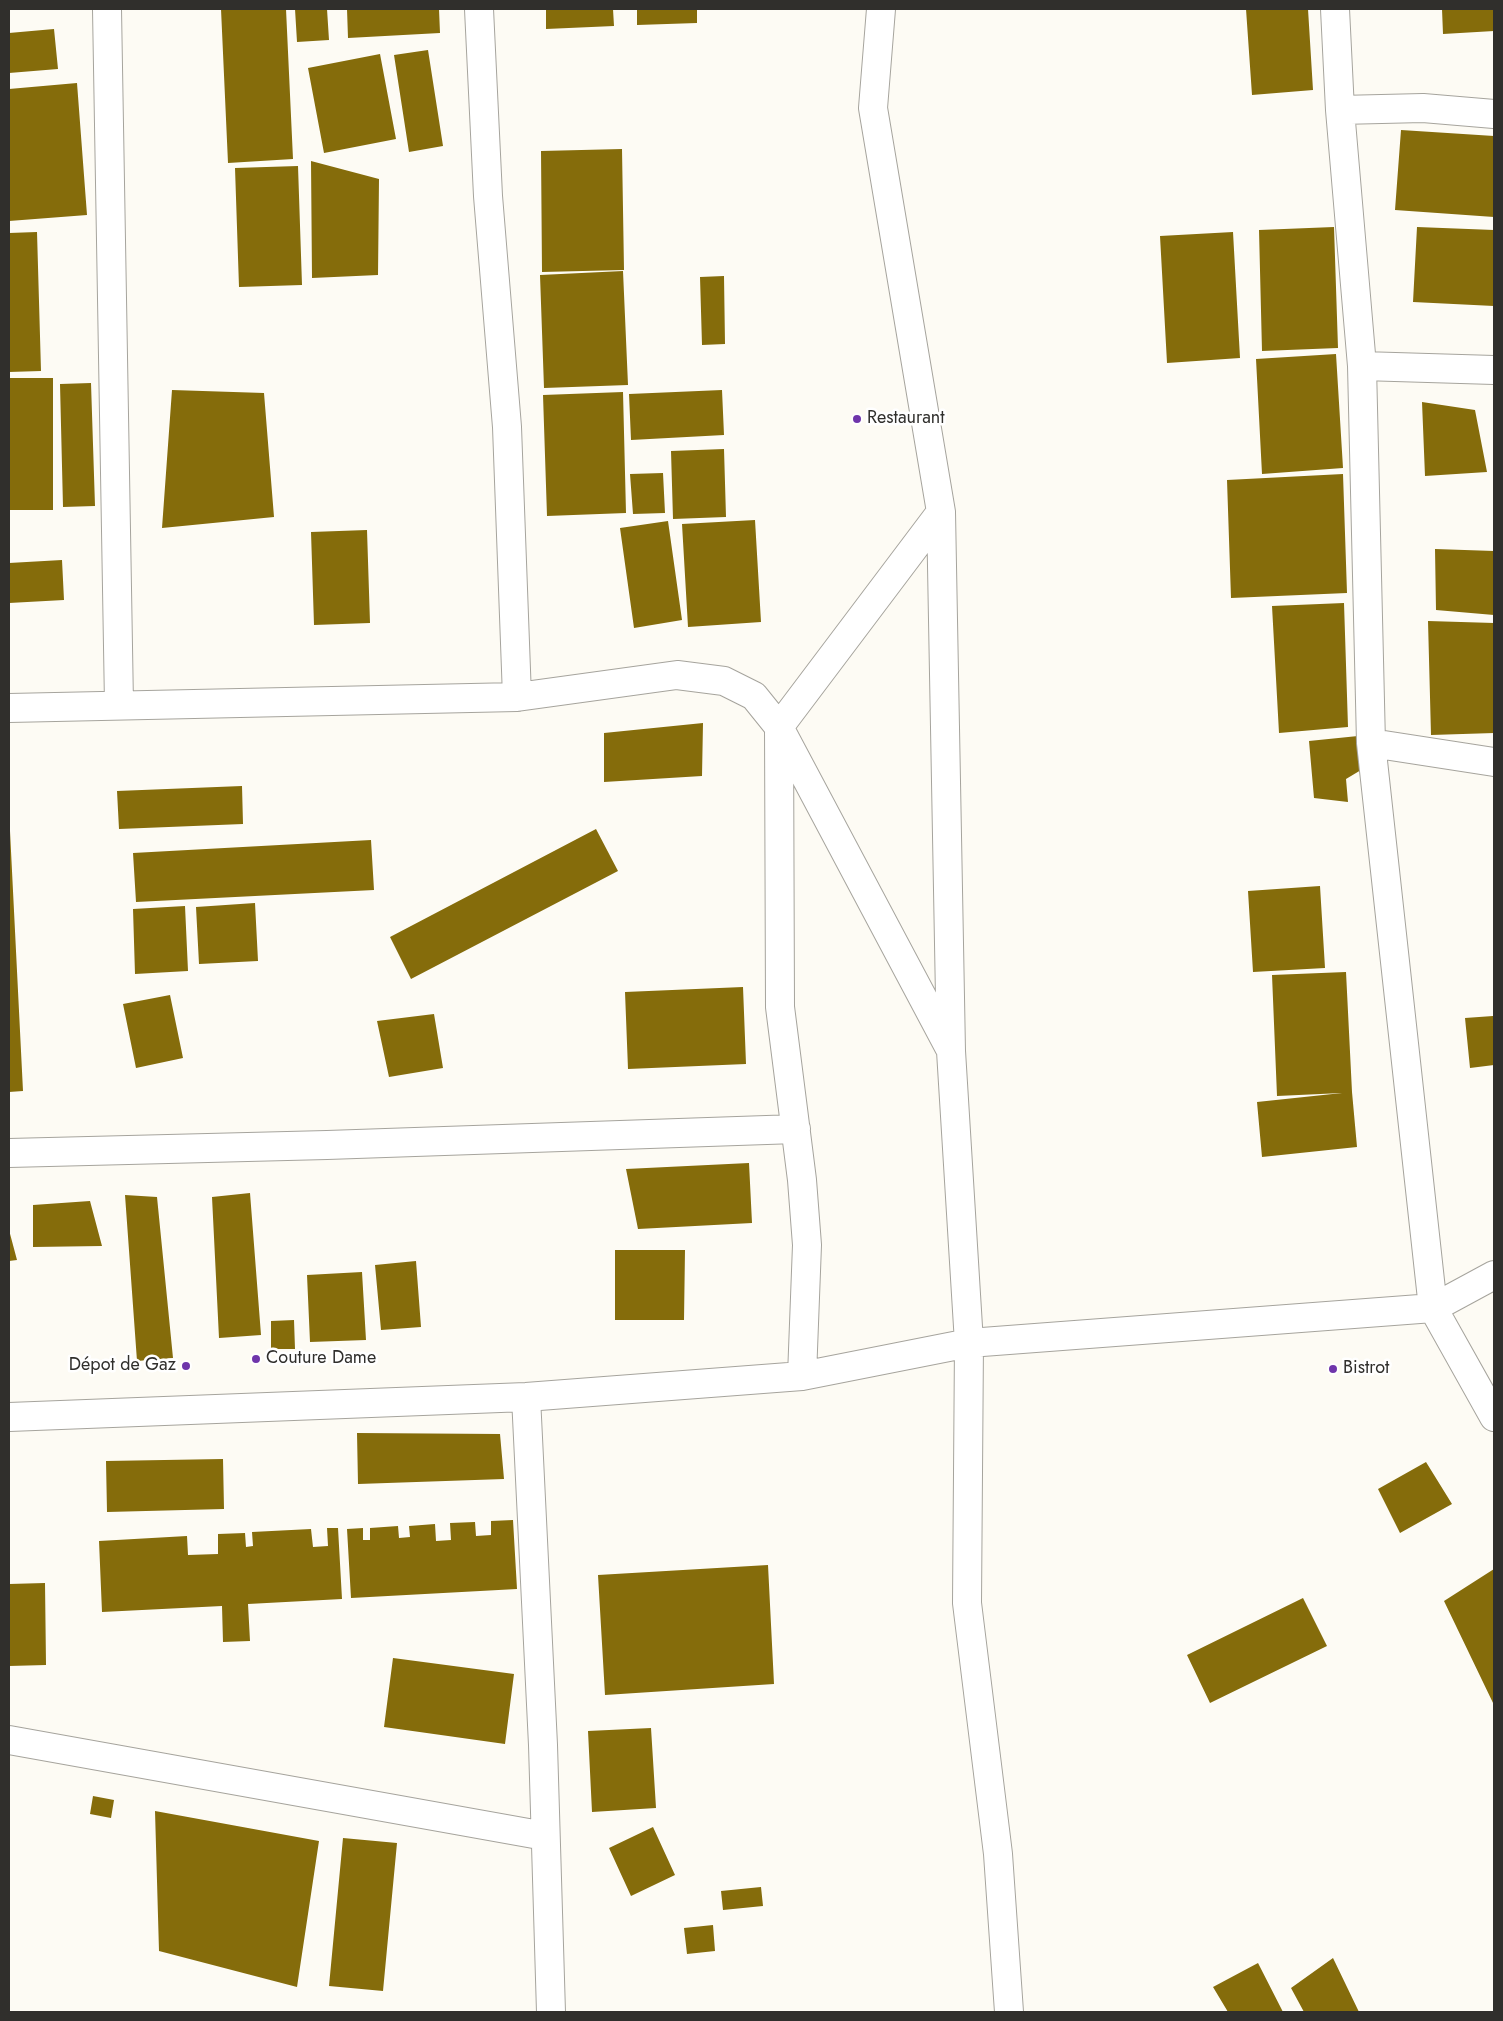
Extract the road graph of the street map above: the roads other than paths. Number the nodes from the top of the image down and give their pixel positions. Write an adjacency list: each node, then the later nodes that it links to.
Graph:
1 (107, 9): 11 (street)
2 (479, 9): 10 (street)
3 (881, 9): 9 (street)
4 (1335, 9): 5 (street)
5 (1340, 110): 6 (street); 7 (street)
6 (1494, 114)
7 (1362, 366): 8 (street); 14 (street)
8 (1494, 370)
9 (941, 512): 13 (street); 16 (street)
10 (517, 697): 11 (street); 13 (street)
11 (118, 704): 12 (street)
12 (9, 708)
13 (779, 728): 16 (street); 17 (street)
14 (1371, 743): 15 (street); 20 (street)
15 (1494, 762)
16 (951, 1051): 21 (street)
17 (796, 1130): 18 (street); 22 (street)
18 (9, 1153)
19 (1494, 1275): 20 (street)
20 (1433, 1308): 21 (street); 25 (street)
21 (968, 1342): 22 (street); 29 (street)
22 (802, 1376): 23 (street)
23 (526, 1397): 24 (street); 27 (street)
24 (9, 1417)
25 (1494, 1417)
26 (9, 1740): 27 (street)
27 (545, 1836): 28 (street)
28 (551, 2012)
29 (1010, 2012)

